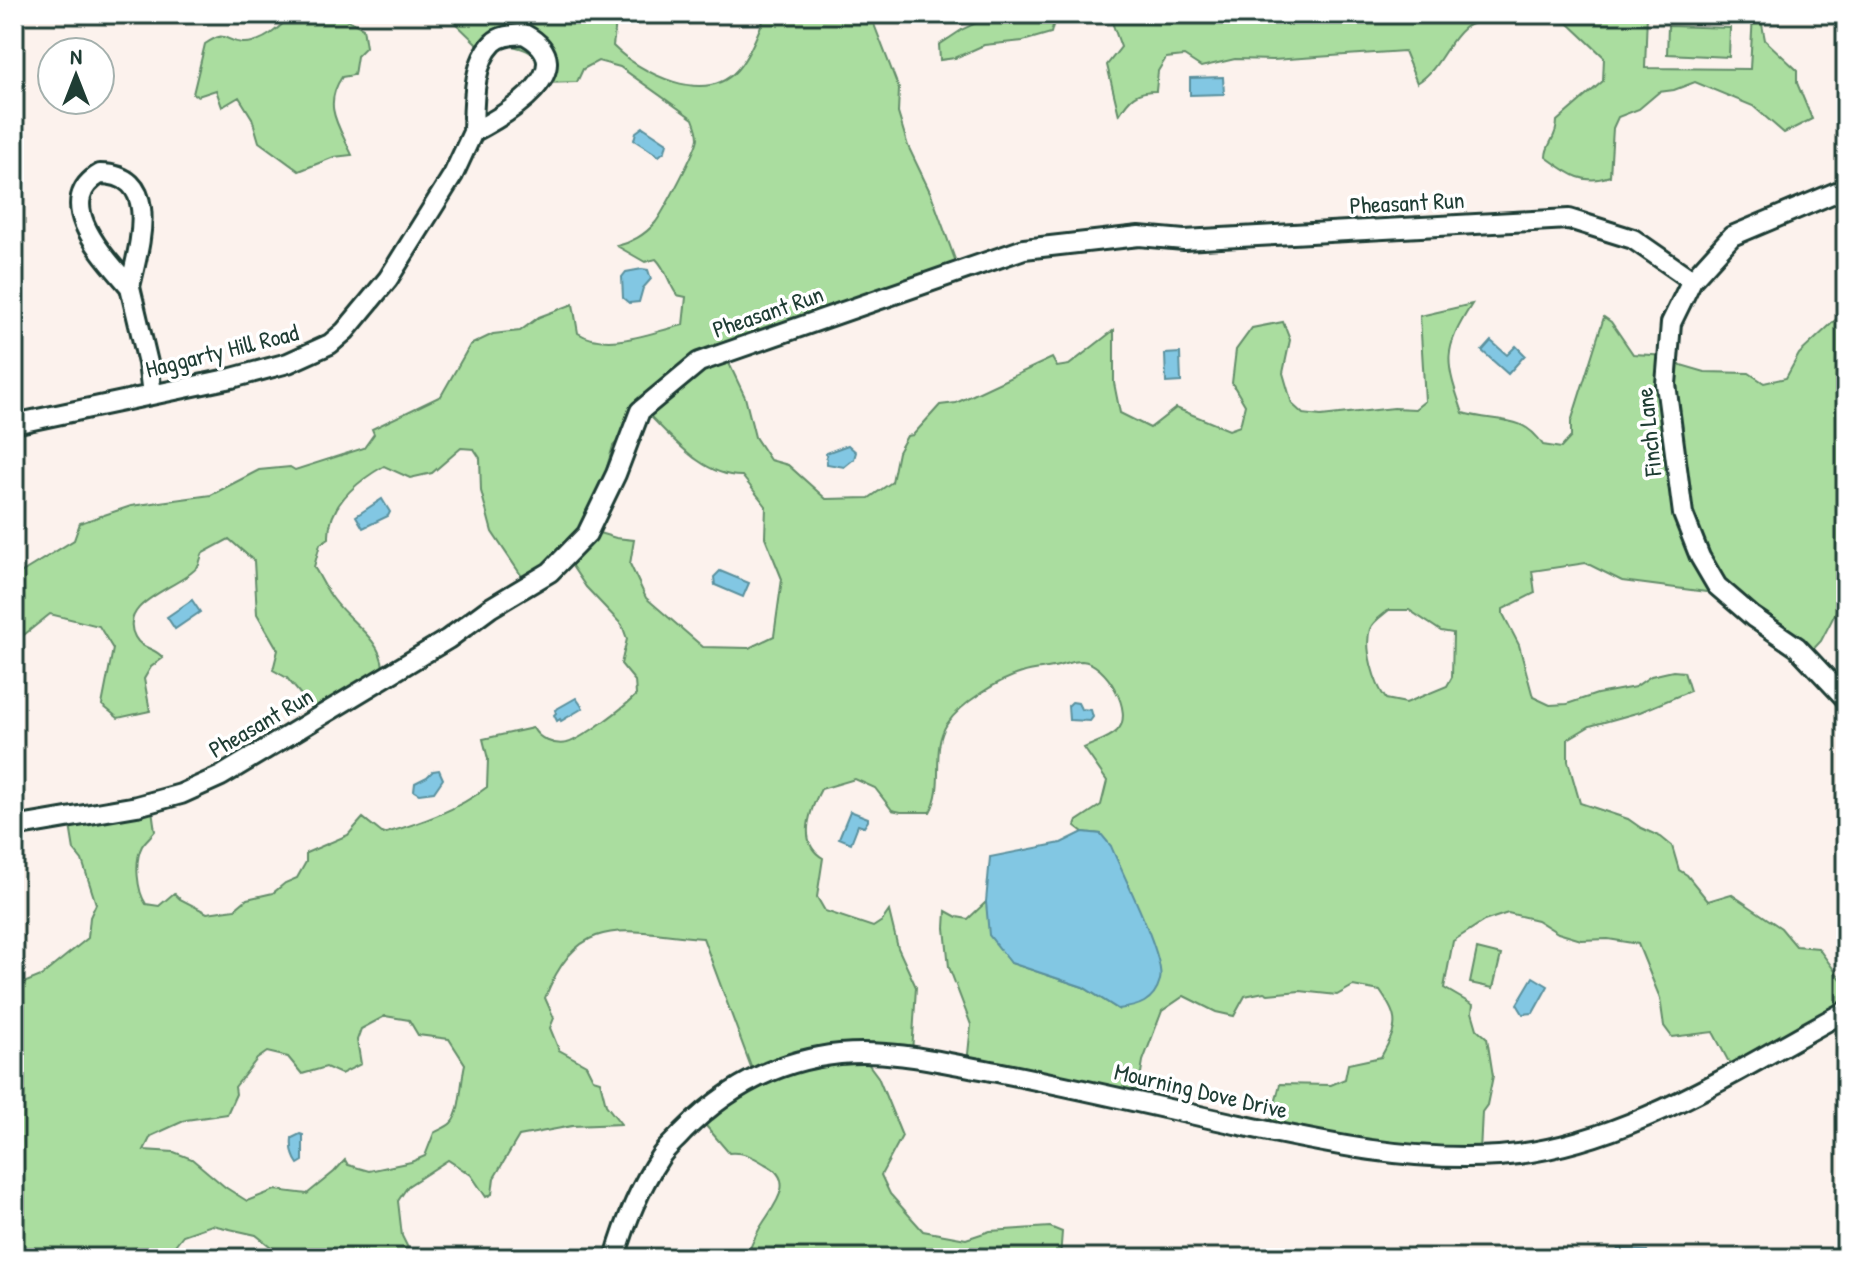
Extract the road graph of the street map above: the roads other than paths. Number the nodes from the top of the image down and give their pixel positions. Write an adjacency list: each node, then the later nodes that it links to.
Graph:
1 (473, 132): 1 (street, Haggarty Hill Road); 5 (street, Haggarty Hill Road)
2 (1846, 188): 3 (street, Finch Lane)
3 (1692, 280): 7 (street, Finch Lane); 8 (street, Pheasant Run)
4 (130, 287): 4 (street); 5 (street)
5 (152, 394): 6 (street, Haggarty Hill Road)
6 (14, 424)
7 (1846, 699)
8 (14, 827)
9 (1846, 1011): 10 (street, Mourning Dove Drive)
10 (615, 1258)

